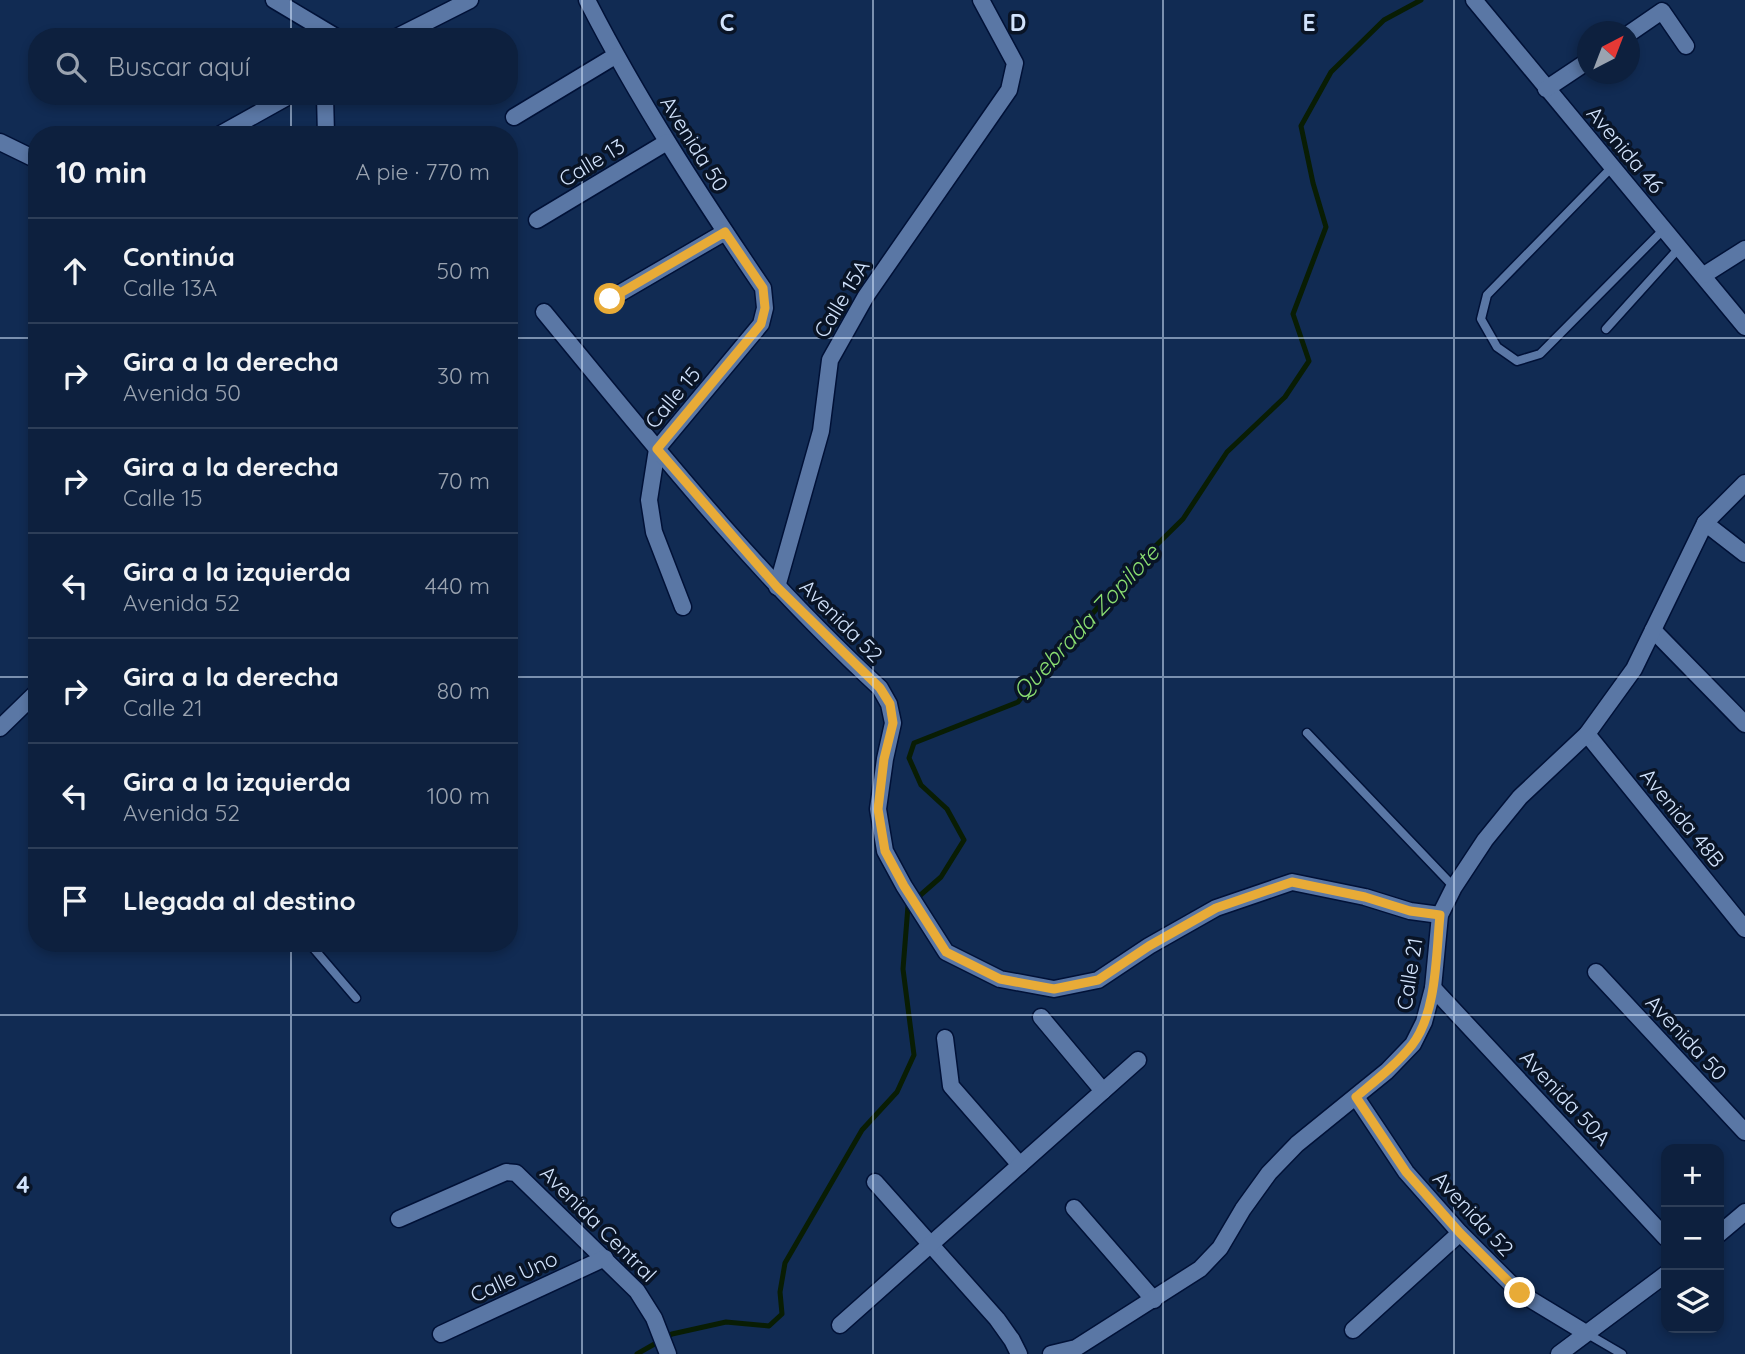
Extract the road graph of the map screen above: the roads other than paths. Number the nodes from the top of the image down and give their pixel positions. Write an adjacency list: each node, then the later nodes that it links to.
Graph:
1 (274, 0): 7 (street)
2 (470, 0): 8 (street)
3 (587, 0): 10 (street, Avenida 50)
4 (981, 0): 37 (street, Calle 15A)
5 (1474, 0): 12 (street, Avenida 46)
6 (1640, 26): 9 (street)
7 (321, 28)
8 (415, 28)
9 (1686, 46)
10 (615, 56): 15 (street); 19 (street, Avenida 50)
11 (1577, 68): 12 (street)
12 (1546, 89): 21 (street, Avenida 46)
13 (273, 105): 16 (street)
14 (325, 105): 17 (street)
15 (514, 117)
16 (235, 126)
17 (326, 126)
18 (0, 142): 20 (street)
19 (667, 142): 22 (street, Calle 13); 24 (street, Avenida 50)
20 (28, 156)
21 (1612, 167): 23 (street, Avenida 46); 23 (lane)
22 (537, 220)
23 (1664, 229): 25 (street, Avenida 46)
24 (725, 232): 28 (street); 29 (street, Avenida 50)
25 (1680, 247): 27 (street, Avenida 46); 32 (lane)
26 (1745, 249): 27 (street)
27 (1704, 275): 31 (street, Avenida 46)
28 (610, 299)
29 (765, 308): 33 (street, Calle 15)
30 (544, 312): 33 (street, Avenida 52)
31 (1745, 327)
32 (1606, 329)
33 (657, 449): 37 (street, Avenida 52); 38 (street, Calle 15)
34 (1745, 483): 35 (street, Calle 21)
35 (1705, 523): 36 (street); 39 (street, Calle 21)
36 (1745, 554)
37 (777, 587): 46 (street, Avenida 52)
38 (683, 607)
39 (1653, 630): 41 (street); 44 (street, Calle 21)
40 (28, 701): 42 (street)
41 (1745, 724)
42 (0, 728)
43 (1307, 733): 45 (lane)
44 (1587, 734): 45 (street, Calle 21); 47 (street, Avenida 48B)
45 (1454, 887): 46 (street, Calle 21)
46 (1440, 915): 50 (street, Calle 21)
47 (1745, 929)
48 (317, 952): 51 (lane)
49 (1596, 972): 57 (street, Avenida 50)
50 (1433, 988): 56 (street, Calle 21); 65 (street, Avenida 50A)
51 (356, 998)
52 (1041, 1017): 55 (street)
53 (945, 1038): 58 (street)
54 (1138, 1060): 55 (street)
55 (1103, 1091): 58 (street)
56 (1356, 1097): 64 (street, Avenida 52); 69 (street, Calle 21)
57 (1745, 1132)
58 (1020, 1165): 66 (street)
59 (875, 1182): 66 (street)
60 (1074, 1209): 69 (street)
61 (1745, 1212): 63 (street)
62 (399, 1219): 67 (street, Avenida Central)
63 (1724, 1230)
64 (1460, 1233): 71 (street); 72 (street, Avenida 52)
65 (1661, 1233)
66 (931, 1244): 70 (street); 76 (street)
67 (605, 1258): 73 (street, Calle Uno); 75 (street, Avenida Central)
68 (1661, 1278): 72 (street)
69 (1154, 1300): 74 (street, Calle 21)
70 (840, 1325)
71 (1353, 1329)
72 (1586, 1333): 78 (street); 79 (lane)
73 (441, 1335)
74 (1082, 1351): 77 (street, Calle 21)
75 (668, 1354)
76 (1019, 1354)
77 (1052, 1354)
78 (1559, 1354)
79 (1622, 1354)

